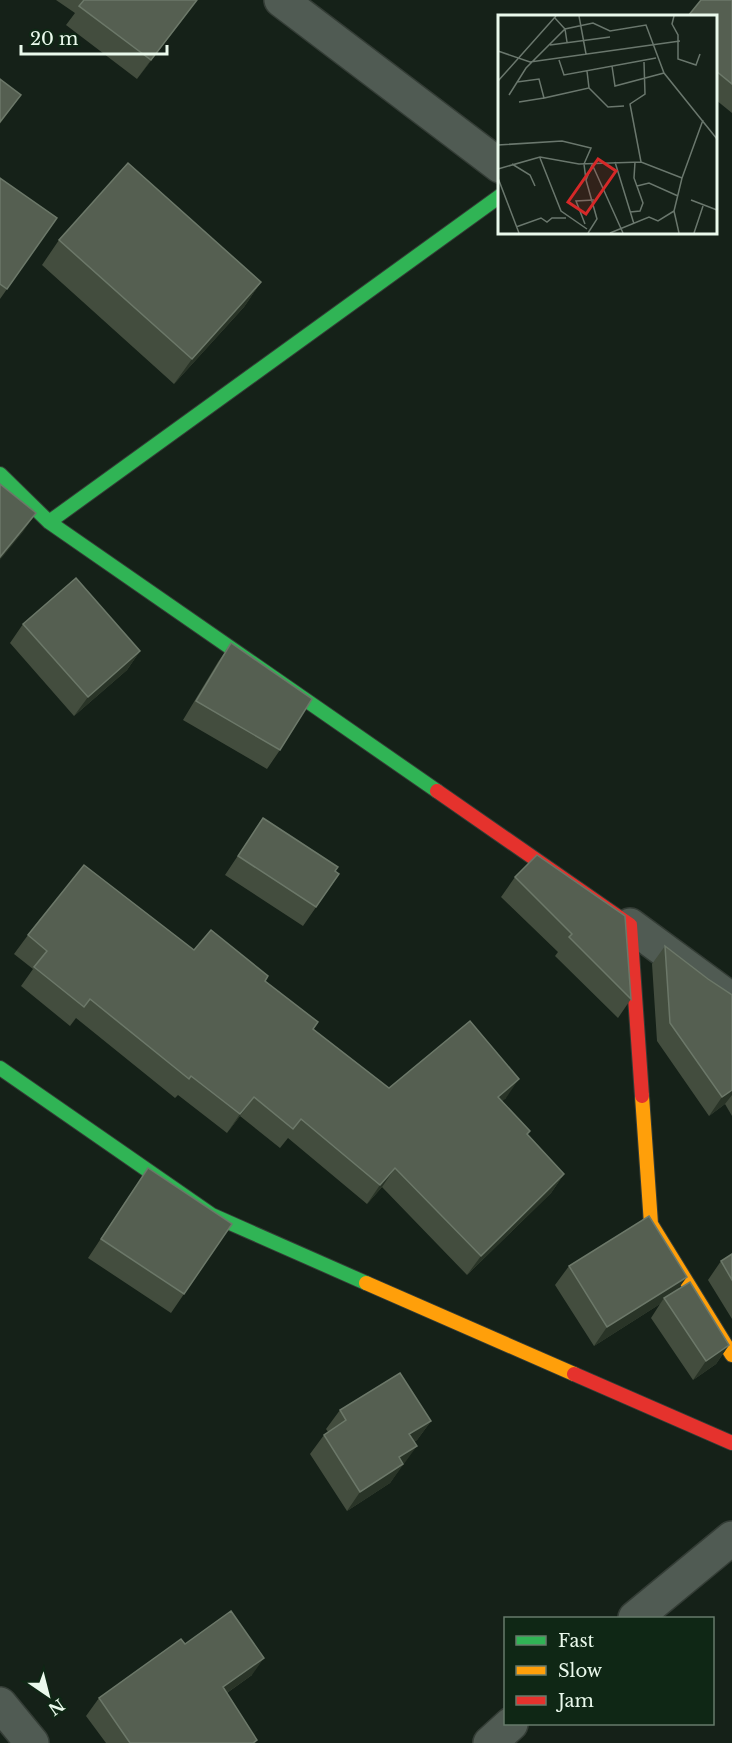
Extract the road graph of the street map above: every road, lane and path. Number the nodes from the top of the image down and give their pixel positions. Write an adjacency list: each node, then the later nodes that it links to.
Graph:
1 (281, 0): 2 (street)
2 (498, 164)
3 (498, 197): 5 (street)
4 (0, 474): 5 (street)
5 (49, 522): 6 (street)
6 (630, 925): 7 (street); 9 (street)
7 (732, 1000)
8 (0, 1068): 10 (street)
9 (732, 1355)
10 (732, 1443)
11 (732, 1538): 12 (street)
12 (636, 1617)
13 (0, 1704): 15 (street)
14 (510, 1725): 16 (street)
15 (32, 1743)
16 (490, 1743)

